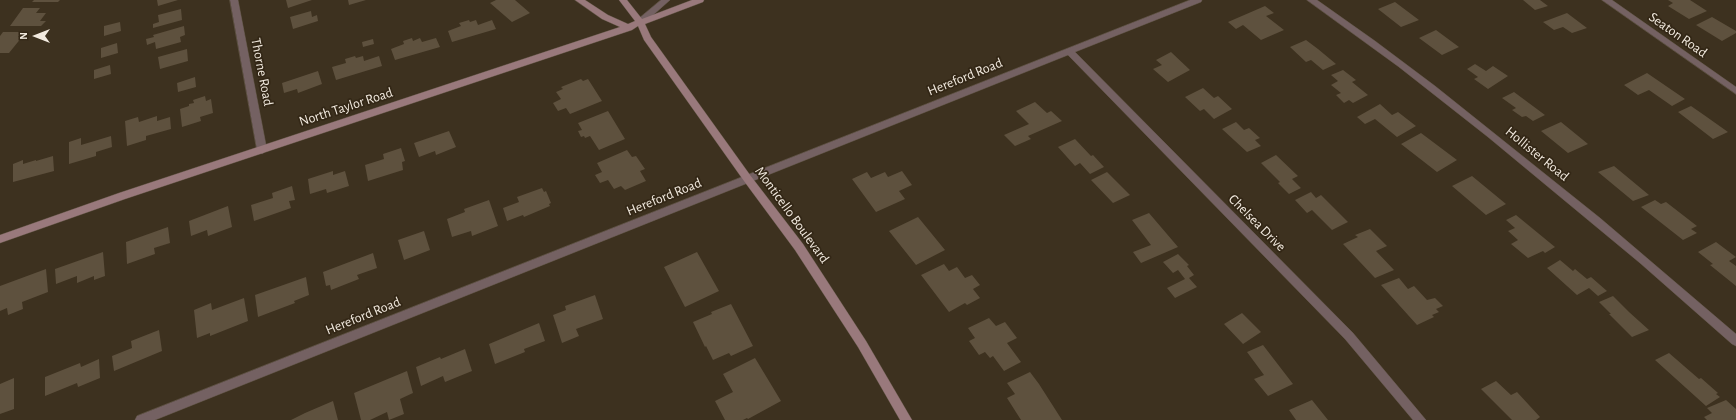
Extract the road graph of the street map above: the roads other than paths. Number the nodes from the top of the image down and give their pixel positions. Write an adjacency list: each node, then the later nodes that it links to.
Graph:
1 (234, 0): 14 (street, Thorne Road)
2 (579, 0): 10 (main road)
3 (624, 0): 9 (main road, Monticello Boulevard)
4 (666, 0): 9 (street)
5 (700, 0): 9 (main road, North Taylor Road)
6 (1198, 0): 12 (street, Hereford Road)
7 (1311, 0): 17 (street, Hollister Road)
8 (1606, 0): 13 (street, Seaton Road)
9 (640, 22): 10 (main road, North Taylor Road); 11 (main road, Monticello Boulevard)
10 (626, 27): 11 (main road); 14 (main road, North Taylor Road)
11 (644, 34): 15 (main road, Monticello Boulevard)
12 (1068, 51): 15 (street, Hereford Road); 20 (street, Chelsea Drive)
13 (1736, 91)
14 (262, 150): 16 (main road, North Taylor Road)
15 (747, 178): 18 (street, Hereford Road); 19 (main road, Monticello Boulevard)
16 (0, 239)
17 (1736, 341)
18 (141, 420)
19 (906, 420)
20 (1420, 420)

